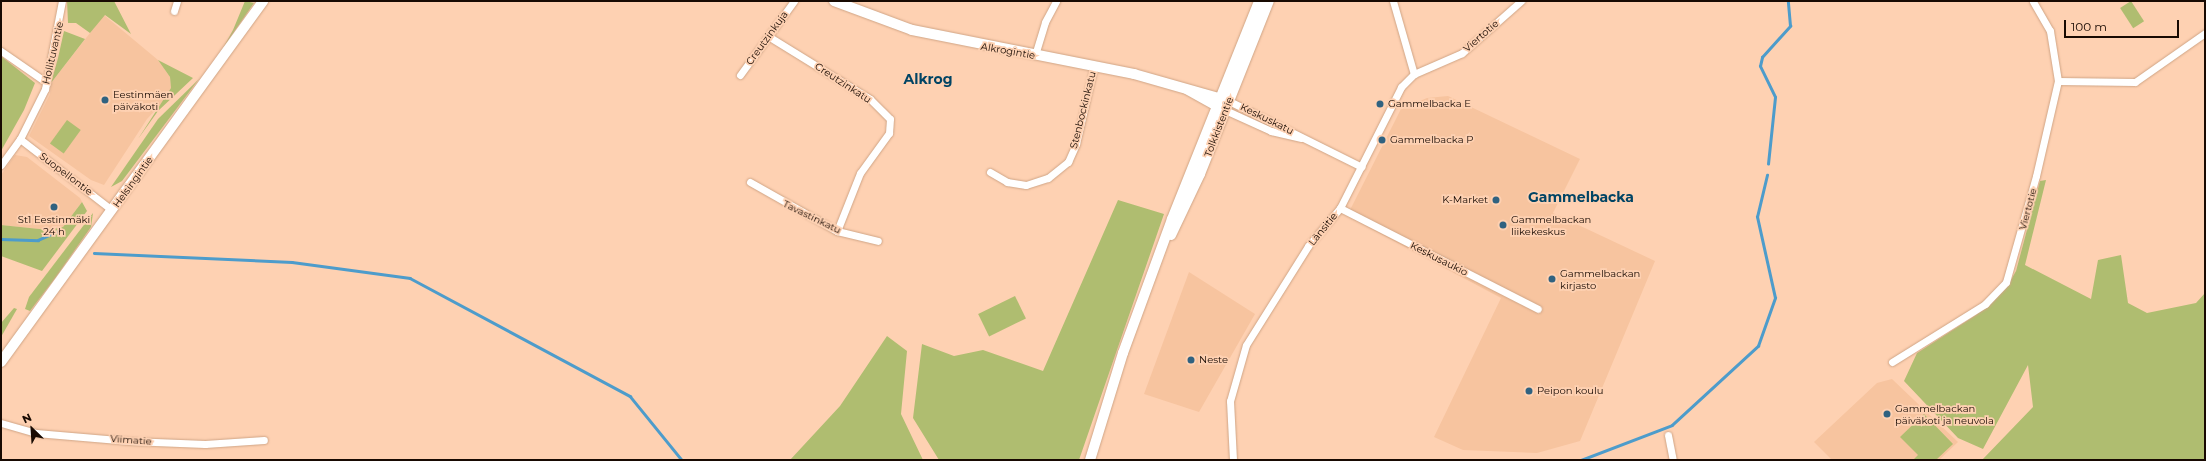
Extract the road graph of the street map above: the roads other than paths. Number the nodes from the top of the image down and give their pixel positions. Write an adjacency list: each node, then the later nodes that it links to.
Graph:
1 (62, 1): 21 (street, Hollituvantie)
2 (177, 1): 12 (street)
3 (263, 1): 29 (street, Helsingintie)
4 (794, 1): 14 (street, Creutzinkuja)
5 (834, 1): 16 (street, Alkrogintie)
6 (1056, 1): 16 (street)
7 (1259, 1): 22 (street, Tolkkistentie)
8 (1269, 1): 22 (street, Tolkkistentie)
9 (1393, 1): 18 (street)
10 (1521, 1): 18 (street, Viertotie)
11 (2033, 1): 20 (street, Viertotie)
12 (174, 11)
13 (2205, 33): 20 (street)
14 (768, 36): 19 (street, Creutzinkuja); 30 (street, Creutzinkatu)
15 (1, 51): 21 (street)
16 (1035, 55): 17 (street, Alkrogintie)
17 (1094, 66): 22 (street, Alkrogintie); 26 (street, Stenbockinkatu)
18 (1414, 74): 25 (street, Länsitie)
19 (740, 75)
20 (2058, 81): 34 (street, Viertotie)
21 (47, 83): 23 (street, Hollituvantie)
22 (1223, 104): 25 (street, Keskuskatu); 38 (street, Tolkkistentie)
23 (20, 139): 24 (street, Hollituvantie); 29 (street, Suopellontie)
24 (1, 165)
25 (1362, 167): 28 (street, Länsitie)
26 (990, 172)
27 (750, 182): 30 (street, Tavastinkatu)
28 (1340, 208): 32 (street, Keskusaukio); 39 (street, Länsitie)
29 (112, 210): 33 (street, Helsingintie)
30 (837, 231): 31 (street, Tavastinkatu)
31 (878, 242)
32 (1538, 309)
33 (1, 362)
34 (1892, 362)
35 (1, 422): 37 (street, Viimatie)
36 (1668, 435): 40 (street)
37 (264, 440)
38 (1090, 460)
39 (1233, 460)
40 (1673, 460)

